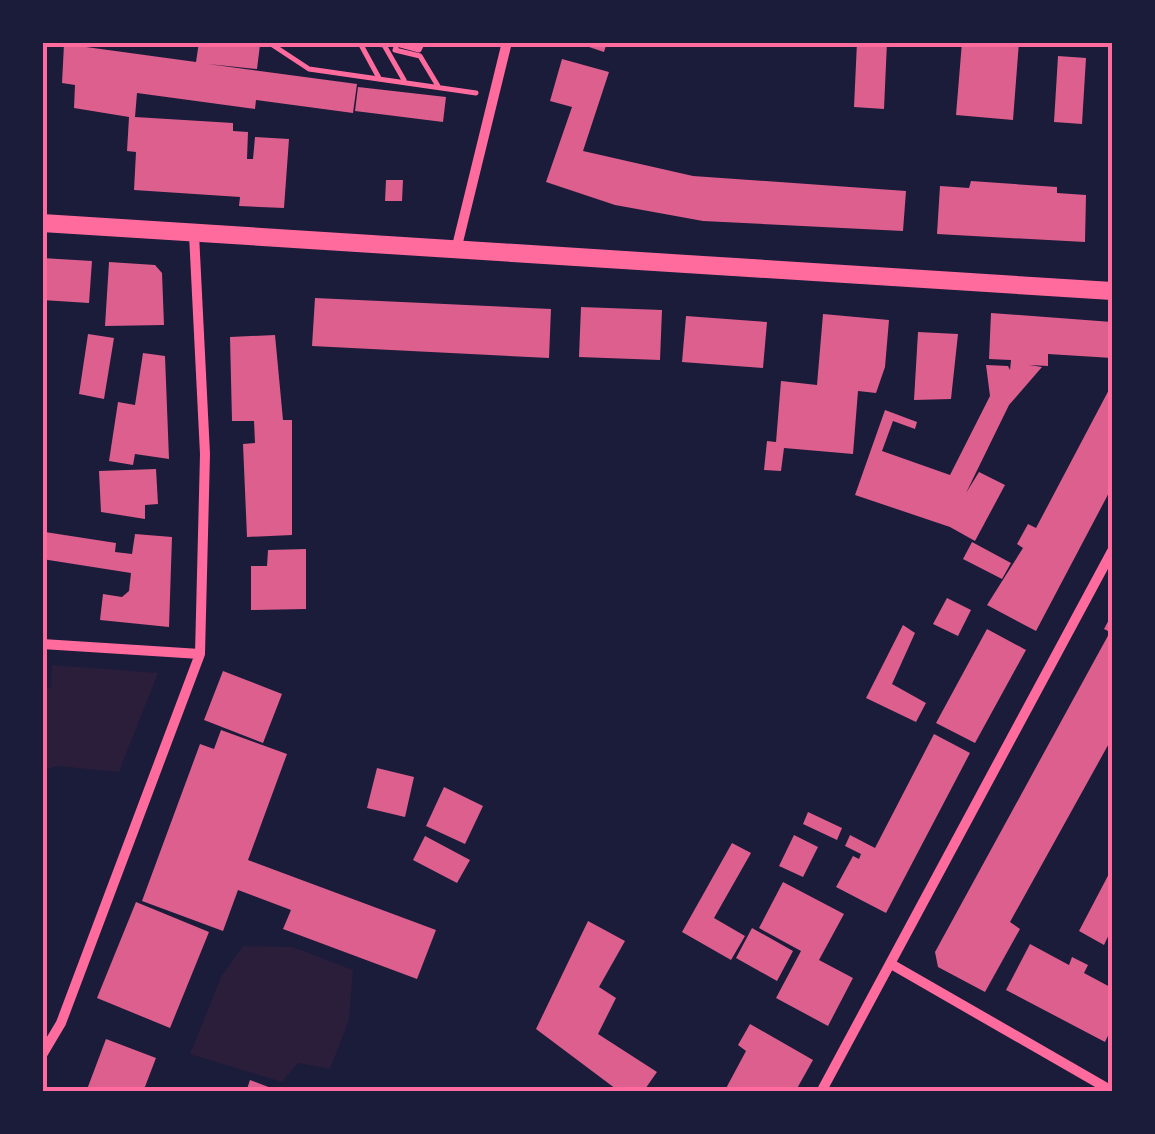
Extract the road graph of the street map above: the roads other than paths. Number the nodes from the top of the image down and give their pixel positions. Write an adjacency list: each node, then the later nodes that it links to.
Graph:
1 (506, 42): 4 (street)
2 (42, 223): 3 (main road)
3 (194, 234): 4 (main road); 8 (street)
4 (456, 250): 5 (main road)
5 (1112, 290)
6 (1112, 551): 9 (street)
7 (42, 644): 8 (street)
8 (200, 654): 10 (street)
9 (891, 964): 11 (street); 12 (street)
10 (42, 1055)
11 (1112, 1091)
12 (821, 1092)

